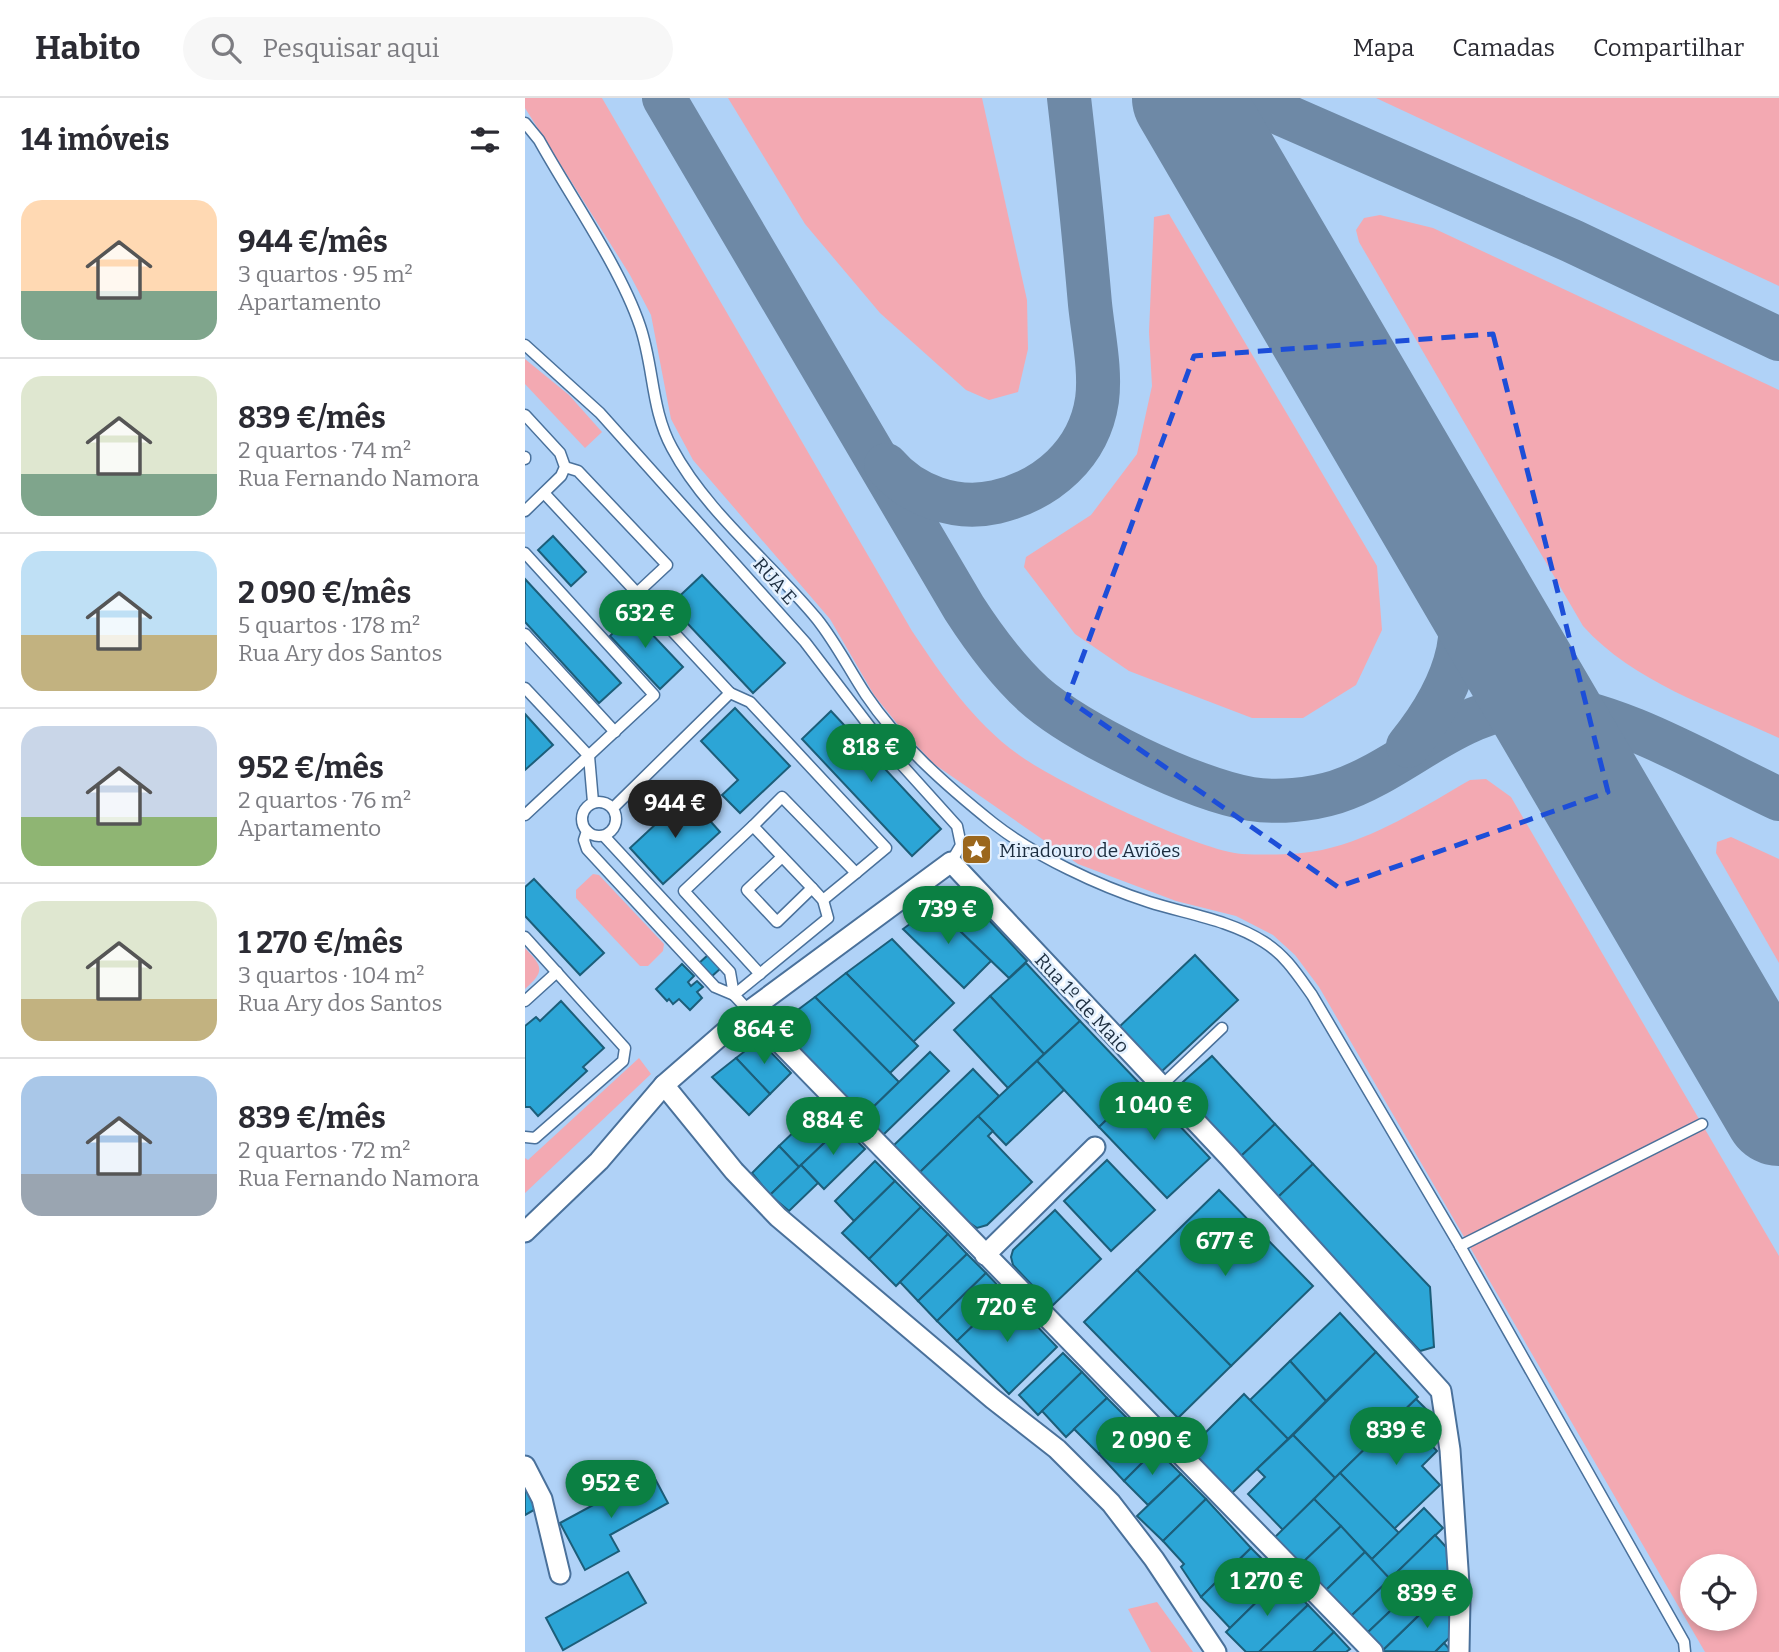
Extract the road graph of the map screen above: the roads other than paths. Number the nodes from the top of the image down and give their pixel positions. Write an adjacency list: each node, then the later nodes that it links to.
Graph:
1 (525, 123): 38 (lane)
2 (525, 345): 21 (lane, RUA E)
3 (525, 415): 4 (lane)
4 (565, 467): 5 (lane); 8 (lane)
5 (544, 493): 6 (lane); 8 (lane)
6 (525, 511)
7 (525, 554): 12 (lane)
8 (637, 593): 11 (lane)
9 (525, 634): 12 (lane)
10 (525, 688): 13 (lane)
11 (730, 692): 15 (lane); 22 (lane)
12 (615, 733): 13 (lane)
13 (589, 756): 14 (lane); 16 (lane)
14 (593, 802): 15 (lane); 18 (lane)
15 (613, 808): 19 (lane)
16 (525, 815)
17 (753, 826): 20 (lane); 22 (lane); 27 (lane)
18 (587, 831): 19 (lane); 28 (lane)
19 (604, 836): 28 (lane)
20 (782, 857): 23 (lane); 23 (lane)
21 (951, 862): 30 (street); 33 (street, Rua 1º de Maio)
22 (856, 873): 24 (lane)
23 (812, 888): 24 (lane)
24 (823, 900): 27 (lane)
25 (525, 937): 26 (lane)
26 (557, 972): 29 (lane); 35 (lane)
27 (759, 974): 28 (lane)
28 (734, 995): 30 (lane)
29 (525, 1001)
30 (749, 1011): 32 (street); 39 (street)
31 (1222, 1028): 33 (lane)
32 (664, 1085): 37 (street); 42 (street)
33 (1160, 1087): 44 (street, Rua 1º de Maio)
34 (1702, 1124): 38 (lane)
35 (525, 1137)
36 (1095, 1147): 39 (street)
37 (525, 1232)
38 (1459, 1246): 45 (lane)
39 (985, 1255): 43 (street)
40 (525, 1466): 41 (street)
41 (560, 1574)
42 (1216, 1652)
43 (1373, 1652)
44 (1459, 1652)
45 (1685, 1652)

